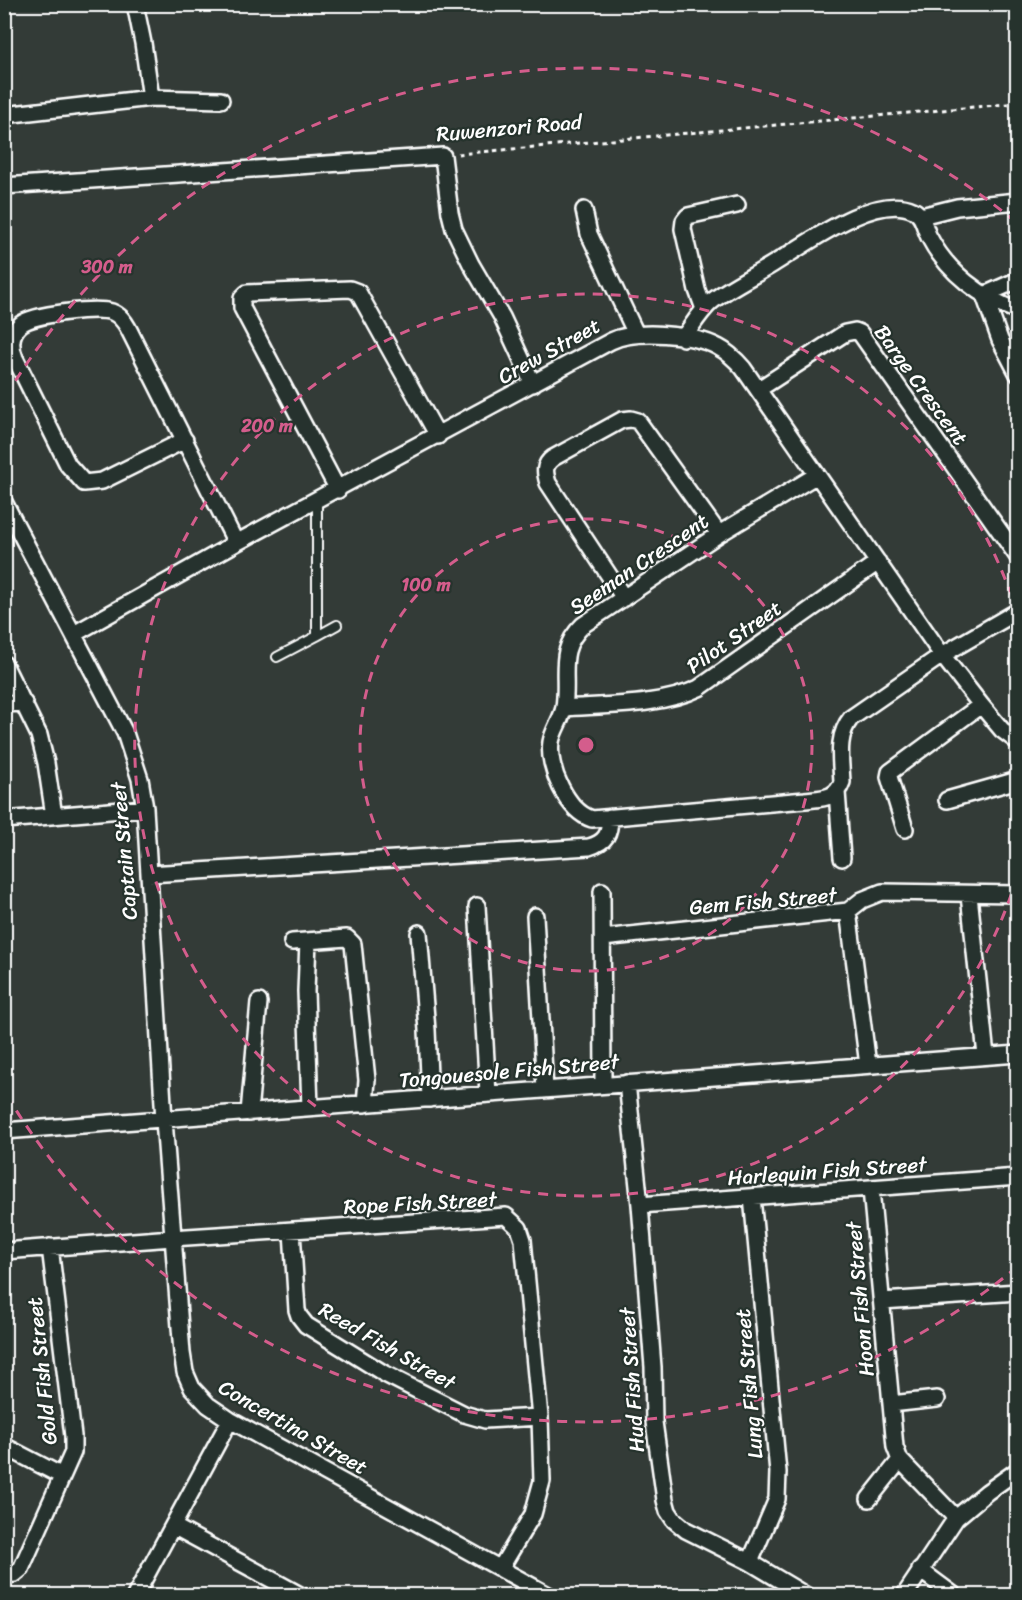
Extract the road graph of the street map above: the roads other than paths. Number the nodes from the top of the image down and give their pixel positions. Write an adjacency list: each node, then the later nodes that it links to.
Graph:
1 (135, 4): 2 (street)
2 (151, 99): 3 (street); 4 (street)
3 (221, 100)
4 (4, 115)
5 (4, 186): 17 (street, Ruwenzori Road)
6 (1017, 201): 9 (street)
7 (737, 205): 12 (street)
8 (584, 210): 14 (street)
9 (921, 216): 11 (street); 12 (street)
10 (1017, 280): 11 (street)
11 (984, 295): 13 (street); 16 (street)
12 (704, 309): 15 (street)
13 (1017, 311)
14 (636, 334): 15 (street, Crew Street); 17 (street, Crew Street)
15 (682, 338): 18 (street, Crew Street)
16 (1017, 374)
17 (533, 384): 19 (street, Crew Street)
18 (759, 389): 21 (street, Crew Street); 27 (street, Barge Crescent)
19 (438, 436): 22 (street, Crew Street); 22 (street)
20 (185, 440): 20 (street); 26 (street)
21 (817, 476): 25 (street, Seeman Crescent); 28 (street, Crew Street)
22 (338, 490): 23 (street, Crew Street)
23 (316, 501): 26 (street, Crew Street); 33 (lane)
24 (4, 502): 32 (street, Captain Street)
25 (719, 534): 29 (street, Seeman Crescent); 29 (street)
26 (236, 543): 32 (street, Crew Street)
27 (1017, 557)
28 (878, 562): 34 (street, Crew Street); 40 (street, Pilot Street)
29 (624, 598): 40 (street, Seeman Crescent)
30 (1017, 611): 34 (street)
31 (337, 625): 33 (lane)
32 (74, 634): 45 (street, Captain Street)
33 (317, 636): 35 (lane)
34 (942, 655): 39 (street, Crew Street); 43 (street)
35 (277, 657)
36 (4, 664): 37 (street)
37 (24, 703): 38 (street); 46 (street)
38 (4, 704)
39 (981, 705): 41 (street, Crew Street); 49 (street)
40 (564, 708): 47 (street, Seeman Crescent)
41 (1017, 741)
42 (1017, 780): 44 (street)
43 (840, 787): 47 (street, Seeman Crescent); 50 (street)
44 (947, 800)
45 (145, 808): 46 (street); 51 (street, Captain Street)
46 (54, 816): 48 (street)
47 (610, 817): 51 (street)
48 (4, 820)
49 (905, 829)
50 (842, 858)
51 (149, 874): 72 (street, Captain Street)
52 (602, 891): 59 (street)
53 (1017, 894): 54 (street)
54 (969, 895): 56 (street); 62 (street)
55 (477, 906): 67 (street)
56 (848, 911): 59 (street, Gem Fish Street); 63 (street, Gem Fish Street)
57 (535, 916): 66 (street)
58 (419, 933): 68 (street)
59 (603, 938): 65 (street)
60 (259, 1002): 71 (street)
61 (1017, 1054): 62 (street, Tongouesole Fish Street)
62 (986, 1056): 63 (street, Tongouesole Fish Street)
63 (868, 1065): 64 (street, Tongouesole Fish Street)
64 (627, 1083): 65 (street, Tongouesole Fish Street); 77 (street, Hud Fish Street)
65 (603, 1085): 66 (street, Tongouesole Fish Street)
66 (545, 1089): 67 (street, Tongouesole Fish Street)
67 (488, 1094): 68 (street, Tongouesole Fish Street)
68 (430, 1099): 69 (street, Tongouesole Fish Street)
69 (366, 1104): 70 (street, Tongouesole Fish Street); 70 (street)
70 (310, 1108): 71 (street, Tongouesole Fish Street)
71 (249, 1113): 72 (street, Tongouesole Fish Street)
72 (164, 1119): 73 (street, Tongouesole Fish Street); 79 (street, Concertina Street)
73 (4, 1131)
74 (1017, 1177): 75 (street, Harlequin Fish Street)
75 (871, 1189): 76 (street, Harlequin Fish Street); 83 (street, Hoon Fish Street)
76 (752, 1197): 77 (street, Harlequin Fish Street); 95 (street, Lung Fish Street)
77 (640, 1205): 95 (street, Hud Fish Street)
78 (292, 1231): 79 (street, Rope Fish Street); 86 (street, Reed Fish Street); 86 (street, Rope Fish Street)
79 (172, 1238): 80 (street, Rope Fish Street); 87 (street, Concertina Street)
80 (50, 1247): 81 (street, Rope Fish Street); 91 (street, Gold Fish Street)
81 (4, 1251)
82 (1017, 1292): 83 (street)
83 (882, 1301): 85 (street, Hoon Fish Street)
84 (937, 1399): 85 (street, Hoon Fish Street)
85 (891, 1404): 89 (street, Hoon Fish Street)
86 (540, 1417): 96 (street, Rope Fish Street)
87 (230, 1420): 94 (street); 96 (street, Concertina Street)
88 (4, 1446): 91 (street)
89 (900, 1460): 92 (street); 93 (street)
90 (1017, 1470): 93 (street)
91 (62, 1476): 98 (street, Gold Fish Street)
92 (869, 1499)
93 (956, 1518): 97 (street)
94 (173, 1526): 99 (street); 100 (street)
95 (750, 1562): 102 (street, Hud Fish Street)
96 (500, 1569): 101 (street, Concertina Street)
97 (920, 1570): 103 (street); 104 (street)
98 (4, 1575)
99 (135, 1596)
100 (302, 1596)
101 (550, 1596)
102 (807, 1596)
103 (904, 1596)
104 (955, 1596)

